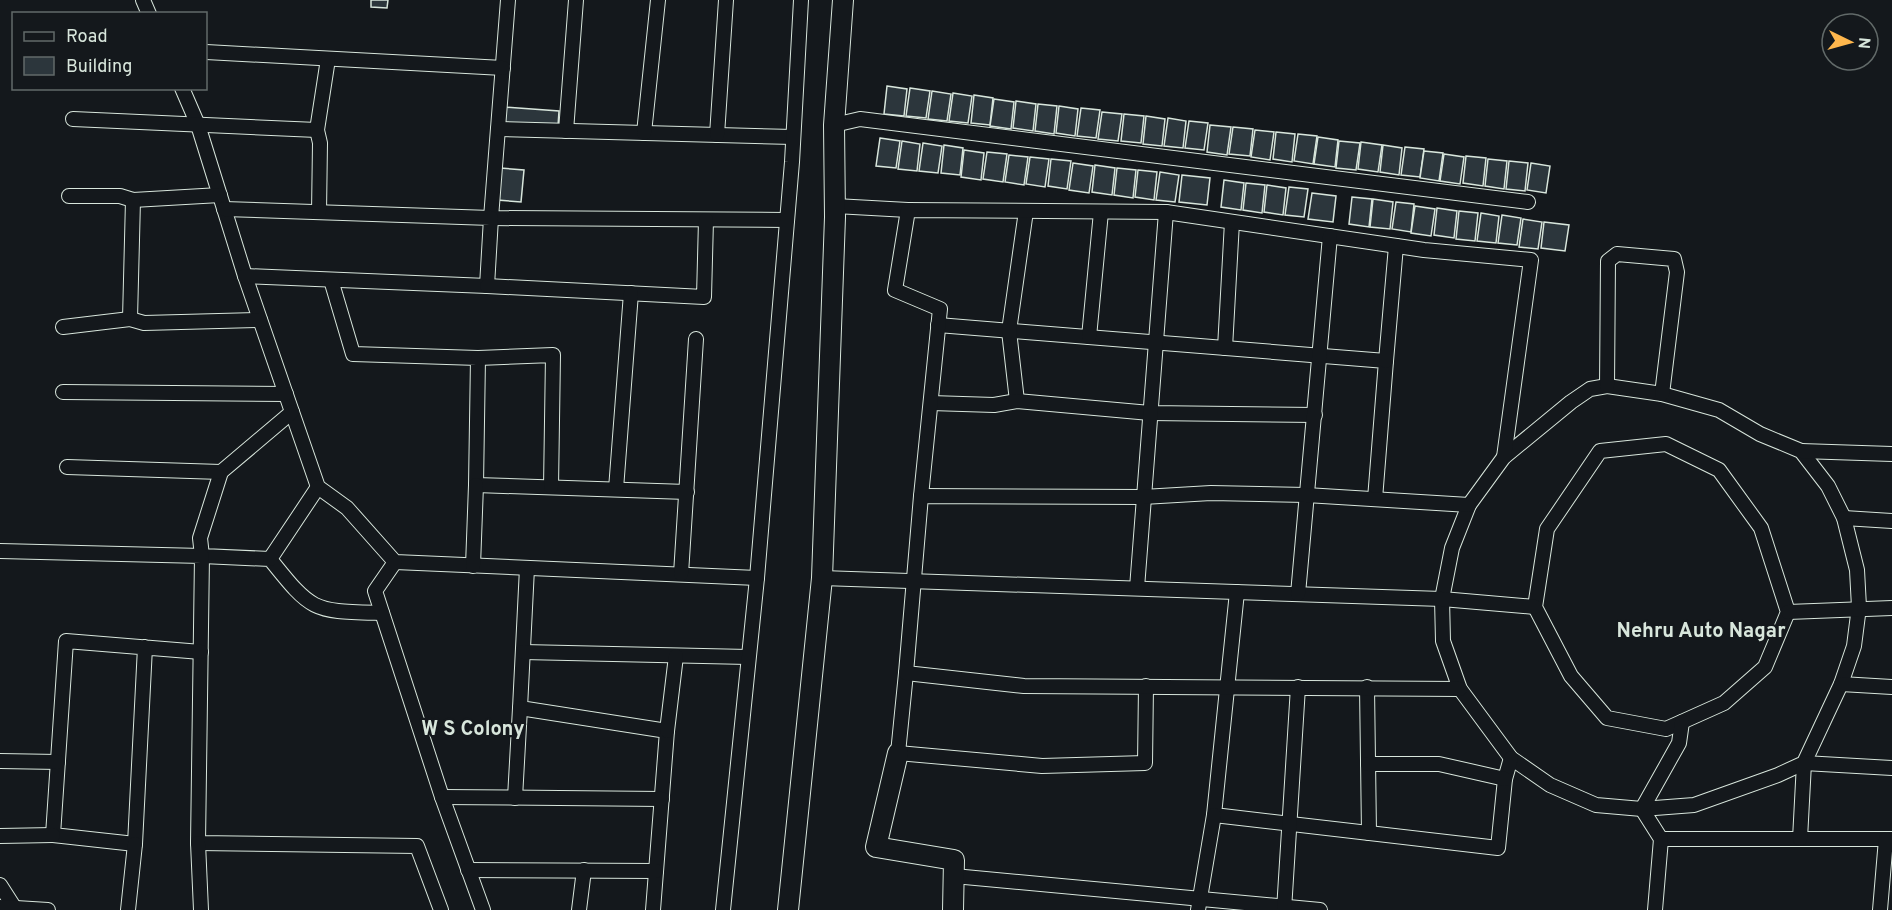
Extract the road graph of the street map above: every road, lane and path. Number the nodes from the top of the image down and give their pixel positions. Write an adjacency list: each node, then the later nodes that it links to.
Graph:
1 (508, 0): 9 (street)
2 (576, 0): 16 (street)
3 (658, 0): 17 (street)
4 (726, 0): 18 (street)
5 (801, 0): 19 (street)
6 (843, 0): 13 (main road)
7 (207, 52): 8 (street)
8 (328, 59): 9 (street); 15 (street)
9 (503, 68): 14 (street)
10 (183, 90): 12 (street)
11 (73, 119): 12 (street)
12 (198, 125): 15 (street); 22 (street)
13 (834, 125): 23 (street); 24 (main road)
14 (498, 129): 16 (street); 30 (street)
15 (316, 130): 27 (street)
16 (566, 131): 17 (street)
17 (644, 133): 18 (street)
18 (717, 135): 19 (street)
19 (793, 137): 32 (street)
20 (69, 196): 21 (street)
21 (134, 200): 22 (street); 40 (street)
22 (222, 202): 27 (street); 36 (street)
23 (1528, 202)
24 (835, 206): 25 (street); 86 (main road)
25 (908, 210): 26 (street); 42 (street)
26 (1026, 211): 28 (street); 44 (street)
27 (319, 212): 30 (street)
28 (1101, 212): 29 (street); 45 (street)
29 (1166, 212): 33 (street); 47 (street)
30 (491, 218): 31 (street); 38 (street)
31 (706, 220): 32 (street); 39 (street)
32 (787, 220): 85 (street)
33 (1232, 222): 34 (street); 48 (street)
34 (1330, 236): 35 (street); 49 (street)
35 (1396, 246): 51 (street); 63 (street)
36 (245, 276): 37 (street); 41 (street)
37 (331, 280): 38 (street); 50 (street)
38 (487, 286): 39 (street)
39 (631, 293): 69 (street)
40 (130, 319): 41 (street); 43 (street)
41 (260, 320): 54 (street)
42 (938, 326): 44 (street); 57 (street)
43 (63, 327)
44 (1009, 331): 45 (street); 56 (street)
45 (1089, 337): 47 (street)
46 (696, 339): 70 (street)
47 (1156, 343): 48 (street); 59 (street)
48 (1225, 348): 49 (street)
49 (1320, 356): 51 (street); 60 (street)
50 (478, 358): 66 (street); 68 (street)
51 (1386, 361): 74 (street)
52 (1607, 386): 55 (street); 55 (street); 63 (street)
53 (63, 392): 54 (street)
54 (286, 394): 58 (street)
55 (1662, 394): 61 (street)
56 (1017, 401): 57 (street); 59 (street)
57 (930, 403): 72 (street)
58 (292, 412): 65 (street); 67 (street)
59 (1150, 413): 60 (street); 73 (street)
60 (1315, 415): 71 (street)
61 (1801, 451): 62 (street); 76 (street)
62 (1892, 454)
63 (1504, 457): 75 (street)
64 (67, 467): 65 (street)
65 (221, 472): 79 (street)
66 (476, 485): 68 (street); 82 (street)
67 (318, 487): 80 (street); 81 (street)
68 (550, 488): 69 (street)
69 (616, 489): 70 (street)
70 (687, 492): 84 (street)
71 (1305, 495): 73 (street); 74 (street); 91 (street)
72 (921, 496): 73 (street); 87 (street)
73 (1143, 497): 88 (street)
74 (1375, 499): 75 (street)
75 (1469, 506): 92 (street)
76 (1844, 518): 77 (street); 94 (street)
77 (1892, 521)
78 (0, 551): 79 (street)
79 (202, 556): 80 (street); 100 (street)
80 (270, 559): 96 (street)
81 (395, 562): 82 (street); 89 (street)
82 (473, 566): 83 (street)
83 (527, 568): 84 (street); 101 (street)
84 (681, 574): 85 (street)
85 (757, 578): 103 (street)
86 (822, 578): 87 (street); 154 (main road)
87 (912, 580): 88 (street); 104 (street)
88 (1137, 588): 90 (street)
89 (375, 591): 96 (street); 98 (street)
90 (1237, 592): 91 (street); 107 (street)
91 (1298, 594): 92 (street)
92 (1442, 599): 93 (street); 111 (street)
93 (1535, 607): 97 (street); 113 (street)
94 (1859, 607): 95 (street); 97 (street); 105 (street)
95 (1892, 608)
96 (356, 612): 98 (street)
97 (1788, 612): 113 (street)
98 (382, 613): 123 (street)
99 (145, 647): 100 (street); 118 (street); 136 (street)
100 (201, 652): 135 (street)
101 (523, 652): 102 (street); 112 (street)
102 (676, 656): 103 (street); 114 (street)
103 (748, 657): 153 (street)
104 (906, 673): 106 (street); 115 (street)
105 (1841, 684): 110 (street); 119 (street)
106 (1146, 686): 107 (street); 115 (street)
107 (1228, 687): 108 (street); 127 (street)
108 (1298, 687): 109 (street); 128 (street)
109 (1367, 687): 111 (street); 120 (street)
110 (1892, 687)
111 (1460, 689): 116 (street)
112 (520, 708): 114 (street); 124 (street)
113 (1682, 722): 126 (street)
114 (667, 731): 125 (street)
115 (898, 753): 140 (main road)
116 (1511, 758): 122 (street); 126 (street)
117 (0, 761): 118 (street)
118 (58, 762): 130 (street)
119 (1804, 763): 121 (street); 126 (street); 133 (street)
120 (1368, 764): 122 (street); 129 (street)
121 (1892, 768)
122 (1505, 779): 129 (street)
123 (442, 797): 124 (street); 137 (street)
124 (515, 798): 125 (street)
125 (662, 799): 139 (street)
126 (1642, 809): 132 (street)
127 (1215, 815): 128 (street); 142 (street)
128 (1289, 823): 129 (street); 144 (street)
129 (1369, 833)
130 (53, 835): 131 (street); 136 (street)
131 (0, 836)
132 (1661, 839): 133 (street); 157 (street)
133 (1800, 839): 134 (street)
134 (1889, 839): 158 (street)
135 (198, 843): 148 (street); 149 (street)
136 (135, 844): 147 (street)
137 (468, 870): 138 (street); 150 (street)
138 (584, 870): 139 (street); 151 (street)
139 (656, 871): 152 (street)
140 (954, 876): 142 (street); 155 (main road)
141 (0, 885): 145 (street)
142 (1199, 904): 144 (street)
143 (0, 908): 145 (street)
144 (1284, 908): 156 (street)
145 (15, 909): 146 (street)
146 (48, 910)
147 (128, 910)
148 (201, 910)
149 (441, 910)
150 (483, 910)
151 (579, 910)
152 (653, 910)
153 (723, 910)
154 (788, 910)
155 (953, 910)
156 (1320, 910)
157 (1655, 910)
158 (1880, 910)

